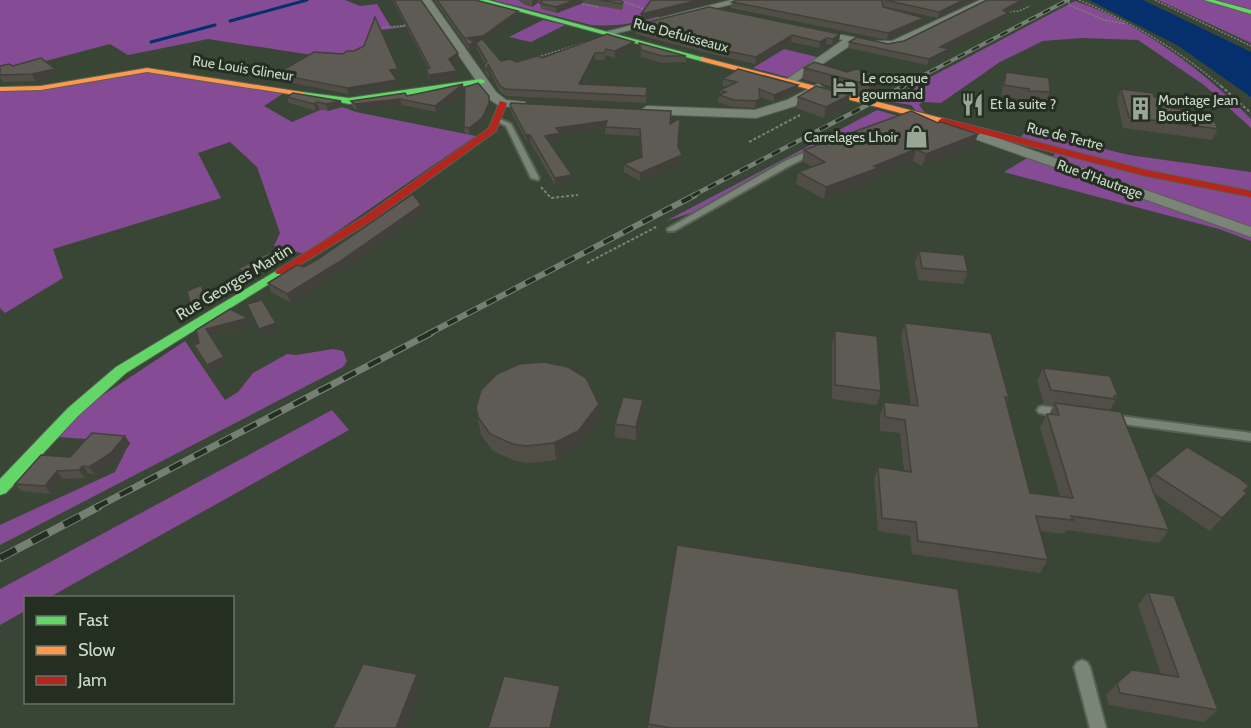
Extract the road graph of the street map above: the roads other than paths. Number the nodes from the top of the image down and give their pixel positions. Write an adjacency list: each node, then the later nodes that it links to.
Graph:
1 (426, 0): 14 (street)
2 (481, 0): 12 (street, Rue Defuisseaux)
3 (743, 0): 6 (street)
4 (987, 0): 10 (street)
5 (1207, 0): 7 (street)
6 (709, 8): 8 (street); 12 (street)
7 (1251, 12)
8 (732, 13)
9 (916, 18): 10 (street)
10 (938, 23): 13 (street)
11 (810, 30): 13 (street)
12 (606, 33): 15 (street, Rue Defuisseaux)
13 (852, 39): 15 (street)
14 (481, 81): 17 (street, Rue Louis Glineur); 19 (street)
15 (790, 81): 16 (street, Rue Defuisseaux)
16 (818, 88): 18 (street, Rue Defuisseaux); 21 (street)
17 (0, 89)
18 (873, 102): 23 (street, Rue de Tertre)
19 (503, 103): 20 (street); 22 (street)
20 (530, 106)
21 (638, 110)
22 (498, 120): 28 (lane); 36 (street, Rue Georges Martin)
23 (950, 123): 25 (street, Rue de Tertre); 26 (street, Rue d'Hautrage)
24 (830, 146): 30 (lane)
25 (1036, 146): 26 (street); 27 (street); 29 (street, Rue de Tertre)
26 (1023, 152): 27 (street, Rue d'Hautrage)
27 (1050, 162): 31 (street, Rue d'Hautrage)
28 (535, 178)
29 (1251, 194)
30 (669, 226)
31 (1251, 232)
32 (1043, 410): 33 (lane)
33 (1078, 414)
34 (1101, 417): 35 (lane)
35 (1251, 437)
36 (0, 489)
37 (1082, 667): 38 (lane)
38 (1098, 728)

